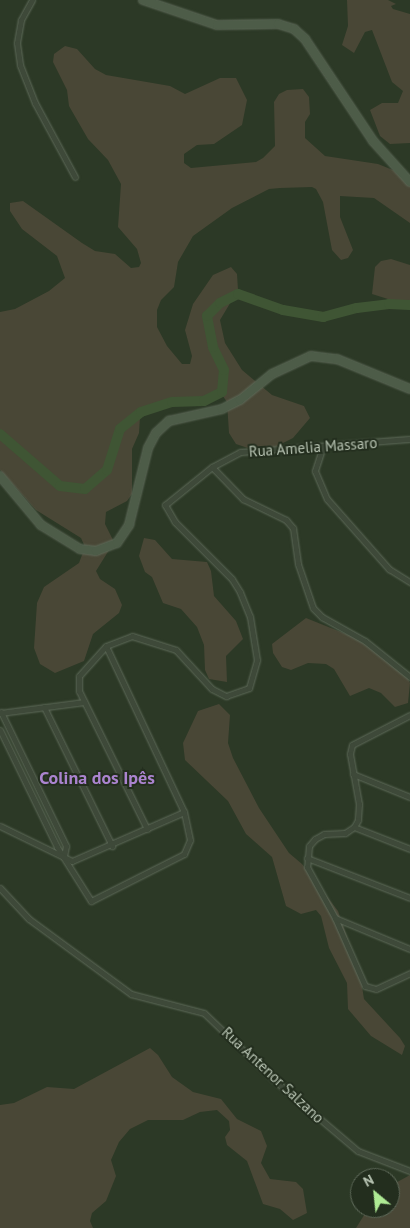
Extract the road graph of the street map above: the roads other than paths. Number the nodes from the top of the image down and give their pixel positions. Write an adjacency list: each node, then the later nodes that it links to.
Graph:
1 (32, 0): 3 (street)
2 (144, 0): 4 (street)
3 (75, 177)
4 (410, 182)
5 (410, 389): 9 (street)
6 (410, 440): 7 (street, Rua Amelia Massaro)
7 (323, 446): 8 (street, Rua Amelia Massaro); 10 (street)
8 (212, 466): 11 (street, Rua Amelia Massaro); 12 (street)
9 (0, 476)
10 (410, 582)
11 (106, 646): 13 (street); 20 (street)
12 (410, 677)
13 (84, 702): 14 (street); 23 (street)
14 (44, 707): 15 (street); 24 (street)
15 (1, 712): 26 (street)
16 (410, 715): 18 (street)
17 (0, 730): 26 (street)
18 (353, 774): 19 (street); 22 (street)
19 (410, 797)
20 (184, 812): 23 (street); 26 (street)
21 (0, 826): 26 (street)
22 (354, 827): 25 (street); 27 (street)
23 (147, 830): 24 (street)
24 (112, 846): 26 (street)
25 (410, 849)
26 (64, 856)
27 (307, 858): 29 (street); 30 (street)
28 (0, 888): 33 (street, Rua Antenor Salzano)
29 (410, 898)
30 (334, 918): 31 (street); 32 (street)
31 (410, 949)
32 (410, 973)
33 (410, 1171)

